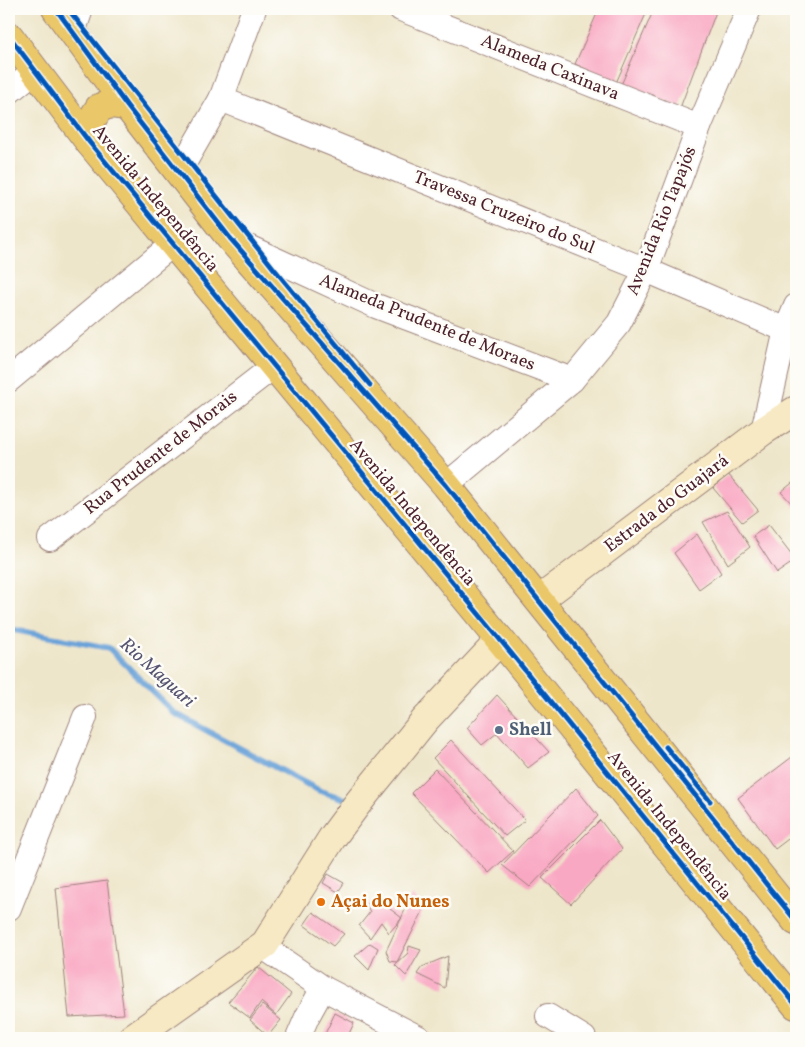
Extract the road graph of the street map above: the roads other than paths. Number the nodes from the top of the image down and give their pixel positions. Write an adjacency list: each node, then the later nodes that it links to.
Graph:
1 (56, 9): 5 (main road, Avenida Independência)
2 (254, 9): 9 (street)
3 (401, 9): 11 (street, Alameda Caxinava)
4 (748, 9): 11 (street, Avenida Rio Tapajós)
5 (77, 21): 10 (main road, Avenida Independência)
6 (9, 36): 7 (main road, Avenida Independência)
7 (36, 70): 8 (street); 12 (main road, Avenida Independência)
8 (9, 92)
9 (221, 98): 13 (street); 16 (street, Travessa Cruzeiro do Sul)
10 (127, 106): 12 (main road); 13 (main road, Avenida Independência)
11 (699, 127): 16 (street, Avenida Rio Tapajós)
12 (90, 143): 15 (main road, Avenida Independência)
13 (179, 172): 14 (main road, Avenida Independência)
14 (230, 238): 21 (street, Alameda Prudente de Moraes); 24 (main road, Avenida Independência)
15 (174, 243): 19 (main road, Avenida Independência); 20 (street)
16 (646, 270): 18 (street, Travessa Cruzeiro do Sul); 21 (street, Avenida Rio Tapajós)
17 (796, 306): 18 (street)
18 (786, 330): 23 (street)
19 (273, 366): 25 (street, Rua Prudente de Morais); 27 (main road, Avenida Independência)
20 (9, 380)
21 (572, 380): 24 (street, Avenida Rio Tapajós)
22 (796, 410): 23 (street, Estrada do Guajará)
23 (763, 431): 26 (street, Estrada do Guajará)
24 (446, 485): 26 (main road, Avenida Independência)
25 (50, 539)
26 (539, 600): 30 (main road, Avenida Independência)
27 (500, 640): 31 (street); 33 (main road, Avenida Independência)
28 (85, 717): 29 (street)
29 (9, 908)
30 (796, 921)
31 (262, 946): 32 (street); 35 (street)
32 (323, 988): 36 (street); 37 (street)
33 (796, 1005)
34 (548, 1016): 38 (street)
35 (132, 1038)
36 (298, 1038)
37 (419, 1038)
38 (584, 1038)

